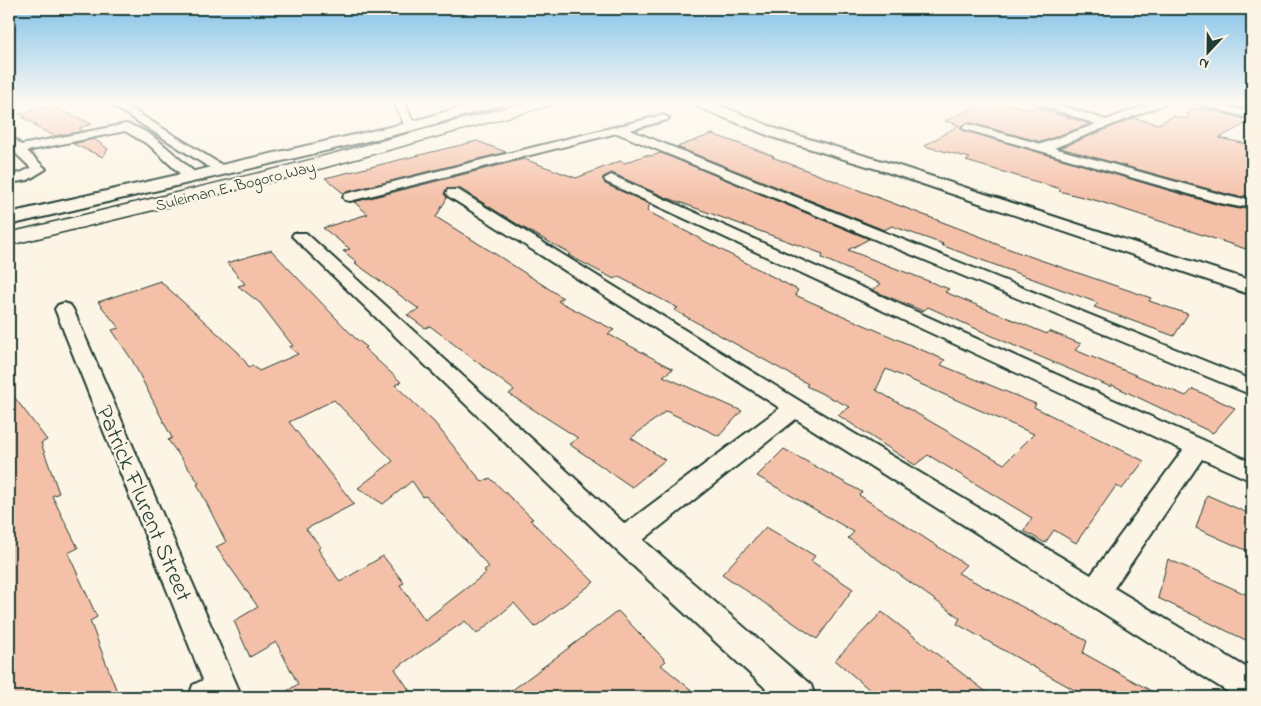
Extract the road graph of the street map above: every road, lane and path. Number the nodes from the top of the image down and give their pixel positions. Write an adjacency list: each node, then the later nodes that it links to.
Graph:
1 (134, 135): 13 (street)
2 (140, 135): 15 (street)
3 (166, 135): 14 (street)
4 (375, 135): 14 (street, Suleiman E. Bogoro Way)
5 (424, 135): 24 (main road, Suleiman E. Bogoro Way)
6 (600, 135): 19 (street)
7 (632, 135): 27 (street)
8 (780, 135): 25 (street)
9 (996, 135): 12 (street)
10 (1078, 135): 12 (street)
11 (9, 140): 13 (street)
12 (1042, 148): 20 (street)
13 (24, 154): 16 (street)
14 (223, 170): 15 (street, Suleiman E. Bogoro Way)
15 (192, 177): 22 (street, Suleiman E. Bogoro Way)
16 (9, 179)
17 (612, 179): 29 (street)
18 (453, 193): 28 (street)
19 (350, 197)
20 (1246, 201): 21 (street)
21 (1252, 213)
22 (9, 219)
23 (300, 236): 31 (street)
24 (9, 239)
25 (1252, 288)
26 (64, 309): 34 (street, Patrick Flurent Street)
27 (1252, 388)
28 (795, 408): 31 (street); 32 (street)
29 (1198, 447): 30 (street); 32 (street)
30 (1252, 472)
31 (624, 540): 35 (street)
32 (1094, 593): 33 (street)
33 (1252, 689)
34 (218, 694)
35 (799, 697)

